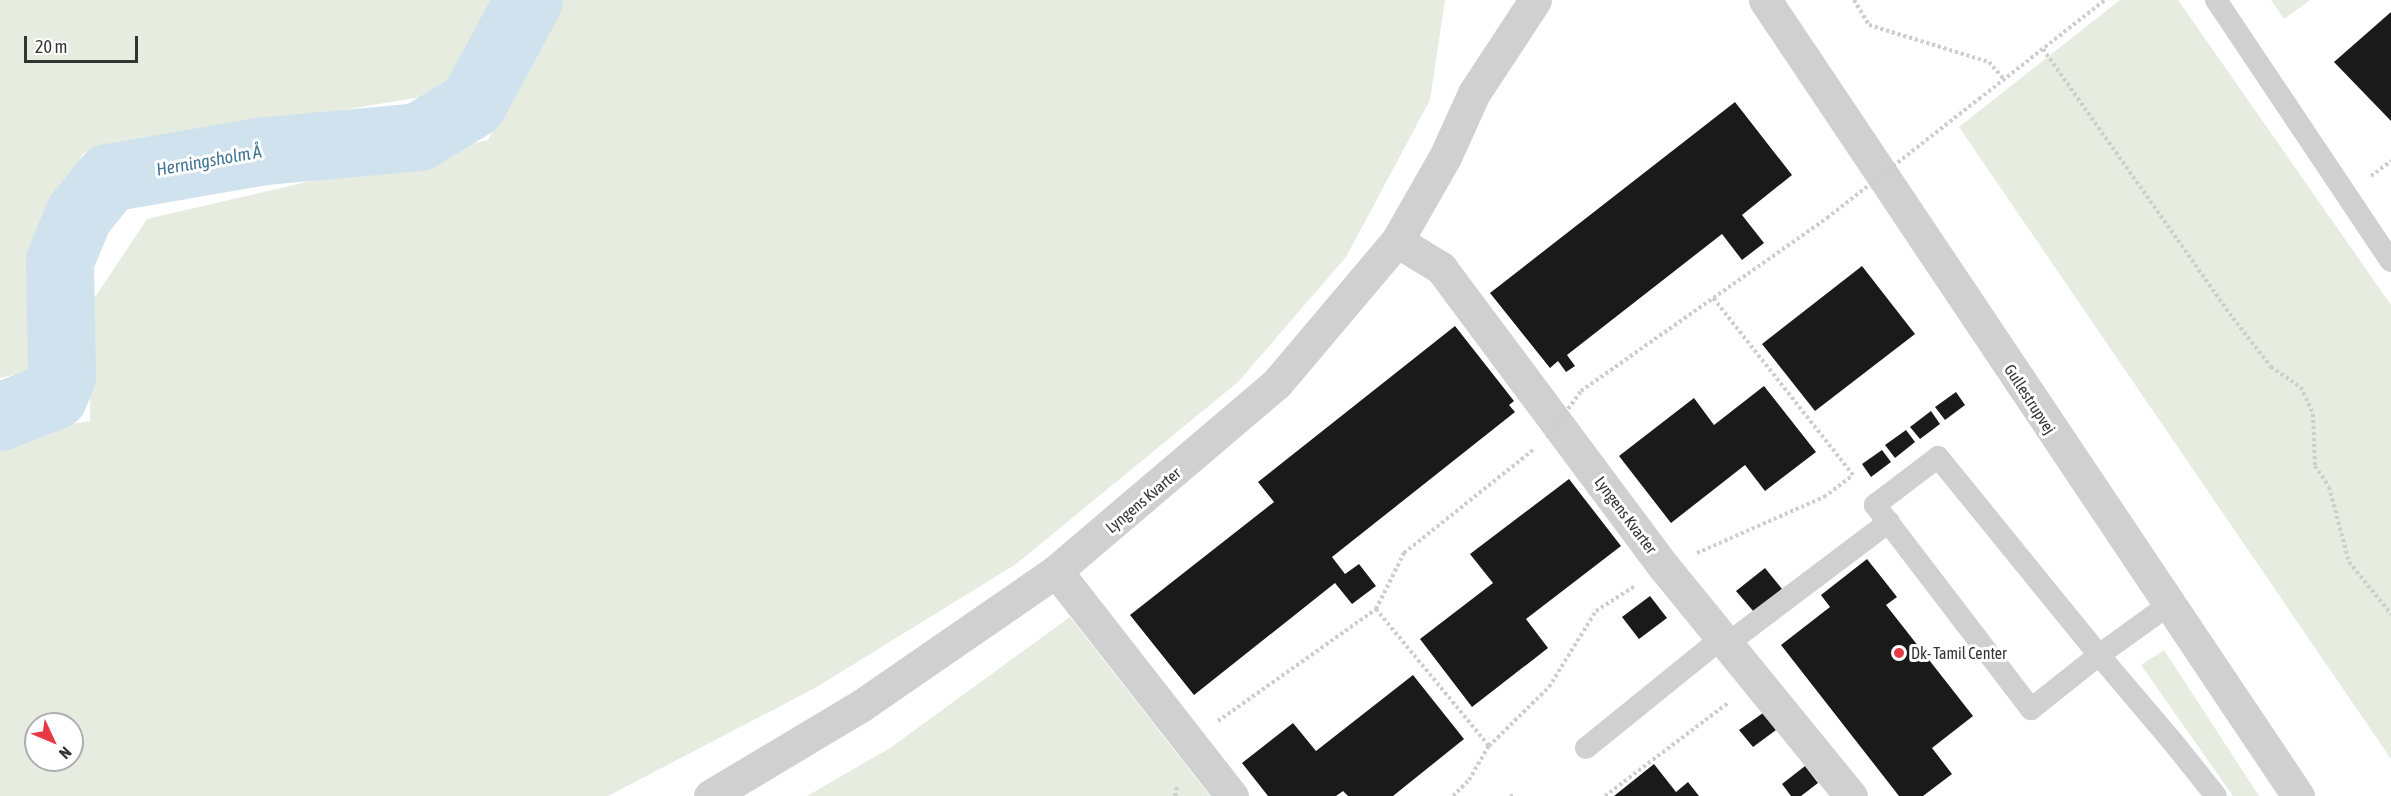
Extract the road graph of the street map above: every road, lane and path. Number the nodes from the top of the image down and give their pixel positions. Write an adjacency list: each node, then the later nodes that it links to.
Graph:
1 (1535, 0): 8 (street, Lyngens Kvarter)
2 (1765, 0): 12 (street, Gullestrupvej)
3 (1854, 0): 7 (path)
4 (2105, 0): 6 (path)
5 (2216, 0): 9 (lane)
6 (2043, 49): 7 (path); 14 (path)
7 (2004, 79): 13 (path, bridge)
8 (1397, 241): 11 (street, Lyngens Kvarter); 15 (street, Lyngens Kvarter)
9 (2391, 261)
10 (1889, 522): 15 (lane); 16 (lane); 16 (lane)
11 (1056, 571): 18 (street); 21 (street, Lyngens Kvarter)
12 (2168, 606): 16 (lane); 29 (street, Gullestrupvej)
13 (1376, 609): 18 (path); 19 (path)
14 (2391, 614)
15 (1724, 641): 17 (street, Lyngens Kvarter); 20 (lane)
16 (2099, 655): 28 (lane)
17 (1757, 681): 26 (path); 27 (street, Lyngens Kvarter)
18 (1186, 737): 22 (path); 23 (street)
19 (1489, 746)
20 (1586, 748)
21 (710, 796)
22 (1175, 796)
23 (1232, 796)
24 (1510, 796): 25 (path)
25 (1516, 796)
26 (1605, 796)
27 (1851, 796)
28 (2216, 796)
29 (2298, 796)

